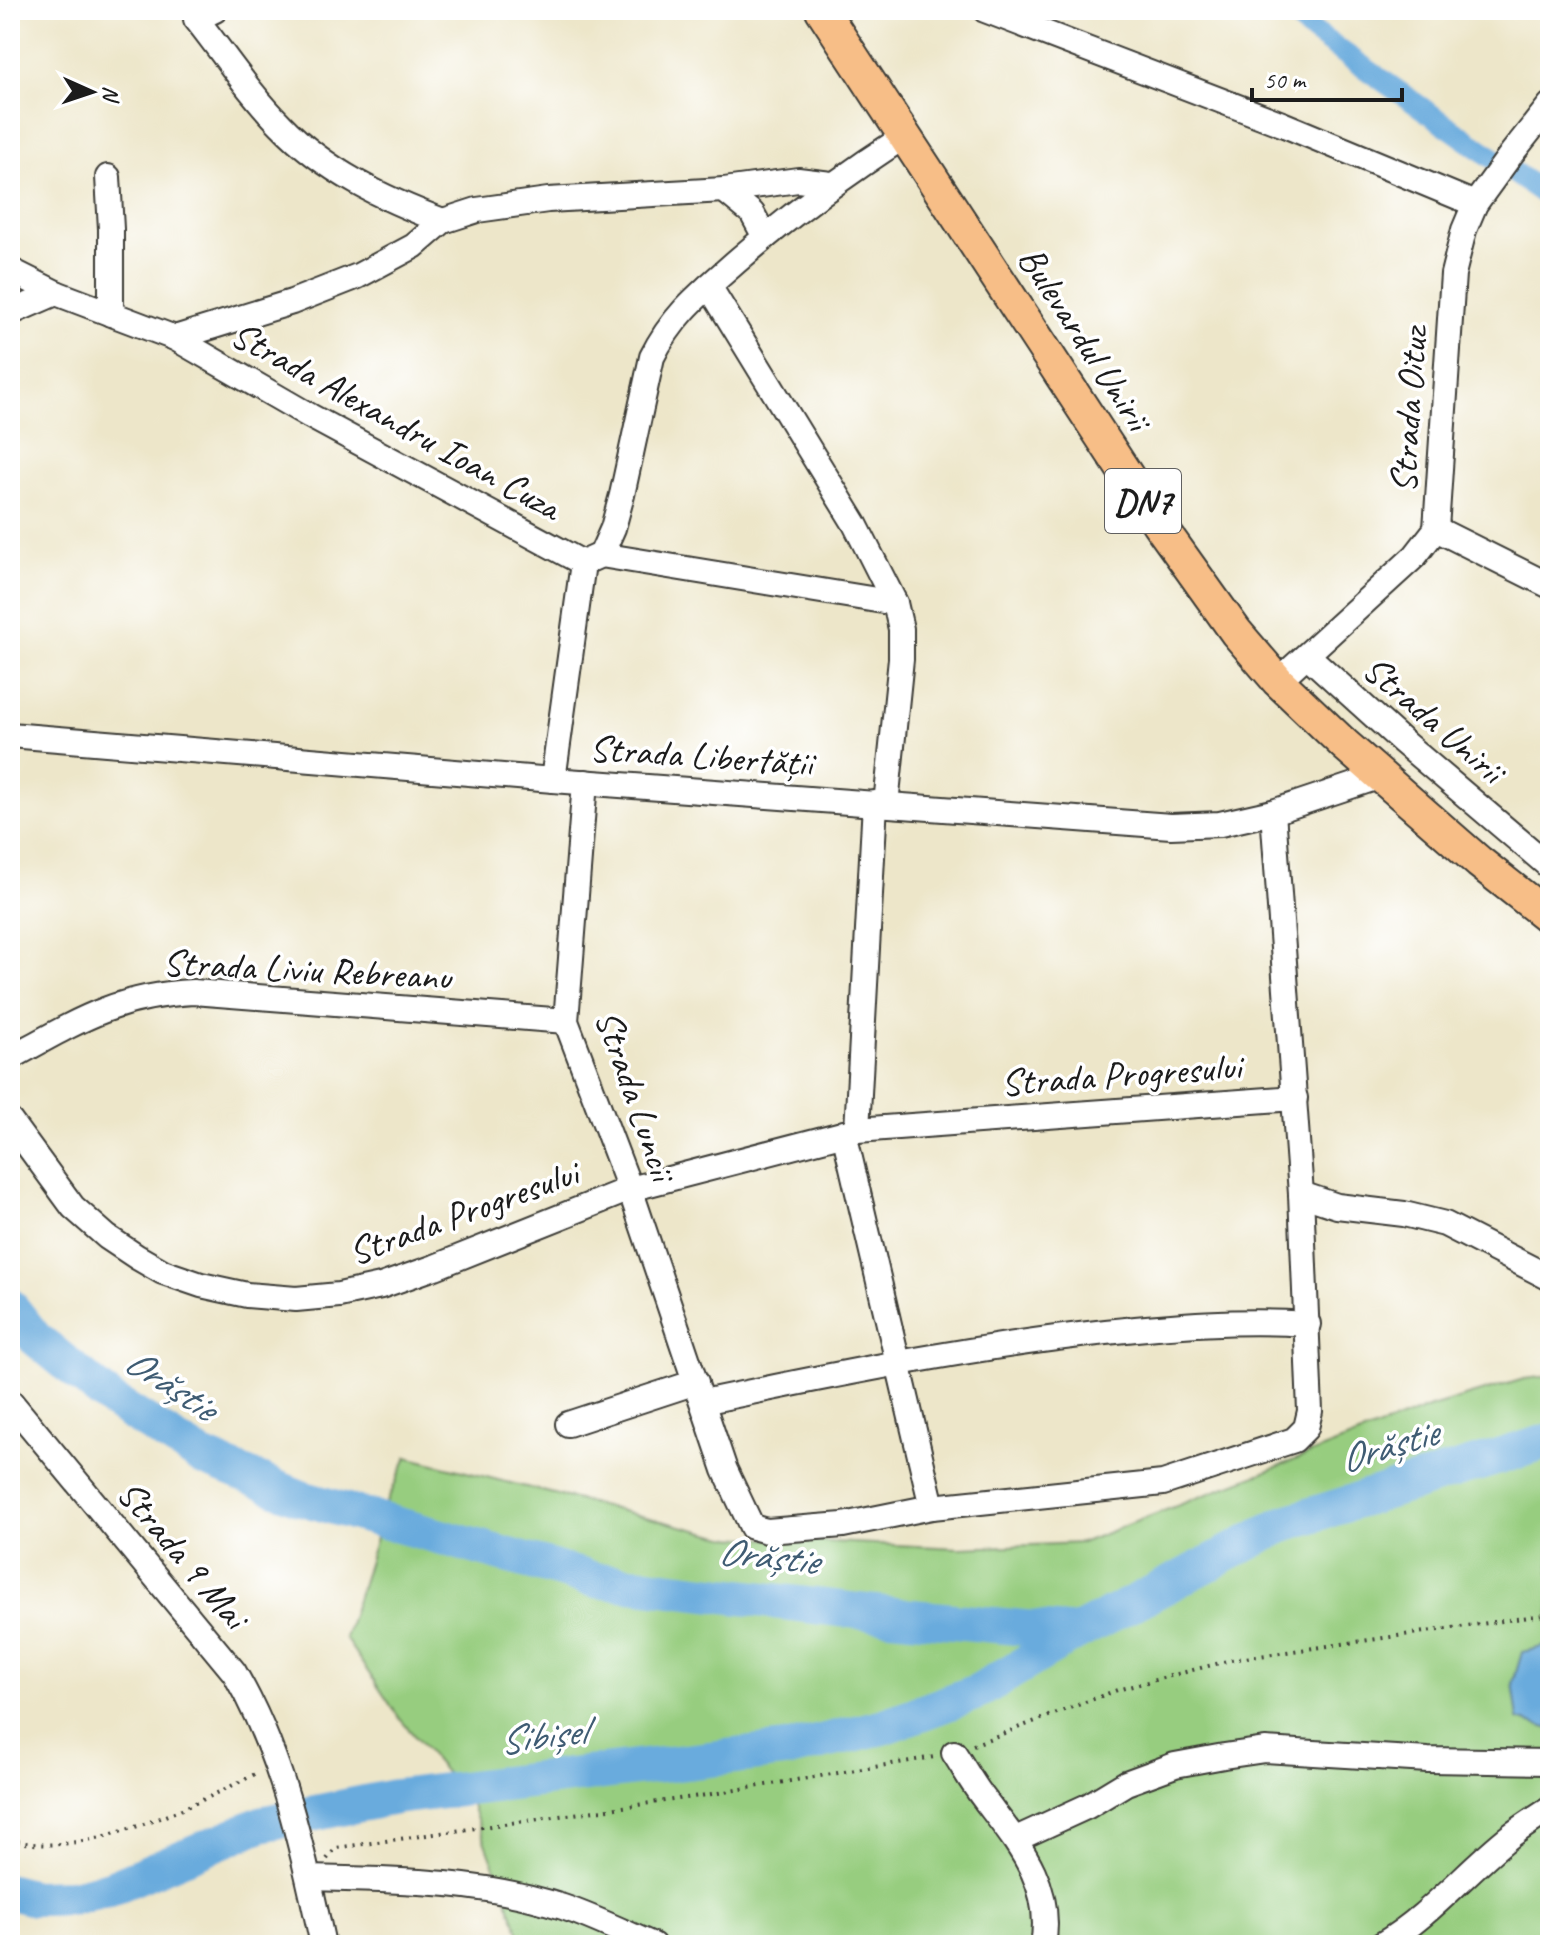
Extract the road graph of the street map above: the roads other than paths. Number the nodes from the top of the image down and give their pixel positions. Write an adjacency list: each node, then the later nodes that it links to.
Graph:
1 (822, 10): 5 (main road, Bulevardul Unirii / DN7)
2 (985, 10): 9 (street)
3 (195, 13): 10 (street)
4 (1550, 105): 9 (street, Strada Oituz)
5 (905, 136): 7 (street); 23 (main road, Bulevardul Unirii / DN7)
6 (108, 177): 16 (street)
7 (831, 184): 8 (street); 11 (street)
8 (724, 190): 10 (street); 11 (street)
9 (1475, 204): 18 (street, Strada Oituz)
10 (443, 221): 17 (street)
11 (765, 237): 13 (street)
12 (10, 270): 14 (street, Strada Alexandru Ioan Cuza)
13 (709, 286): 19 (street); 21 (street)
14 (56, 293): 15 (street); 16 (street, Strada Alexandru Ioan Cuza)
15 (10, 313)
16 (111, 314): 17 (street, Strada Alexandru Ioan Cuza)
17 (175, 338): 19 (street, Strada Alexandru Ioan Cuza)
18 (1436, 529): 20 (street); 22 (street, Strada Oituz)
19 (592, 559): 21 (street, Strada Alexandru Ioan Cuza); 26 (street)
20 (1550, 586)
21 (895, 603): 28 (street)
22 (1308, 656): 23 (street, Strada Oituz); 30 (street, Strada Unirii)
23 (1278, 681): 25 (main road, Bulevardul Unirii / DN7)
24 (10, 735): 26 (street, Strada Libertății)
25 (1381, 776): 29 (street, Strada Libertății); 31 (main road, Bulevardul Unirii / DN7)
26 (553, 780): 27 (street, Strada Libertății)
27 (585, 782): 28 (street, Strada Libertății); 32 (street, Strada Luncii)
28 (880, 803): 29 (street, Strada Libertății); 36 (street)
29 (1273, 812): 34 (street, Strada Progresului)
30 (1550, 867)
31 (1550, 918)
32 (566, 1021): 33 (street, Strada Liviu Rebreanu); 37 (street, Strada Luncii)
33 (10, 1058)
34 (1295, 1098): 36 (street, Strada Progresului); 38 (street, Strada Progresului)
35 (10, 1121): 37 (street, Strada Progresului)
36 (850, 1131): 37 (street, Strada Progresului); 41 (street)
37 (630, 1189): 43 (street, Strada Luncii)
38 (1301, 1194): 39 (street); 40 (street, Strada Progresului)
39 (1550, 1278)
40 (1308, 1324): 41 (street); 45 (street, Strada Progresului)
41 (898, 1361): 43 (street); 45 (street)
42 (10, 1401): 50 (street, Strada 9 Mai)
43 (702, 1401): 44 (street); 45 (street, Strada Luncii)
44 (568, 1424)
45 (932, 1507)
46 (954, 1753): 49 (street)
47 (1550, 1762): 49 (street)
48 (1550, 1809): 54 (street)
49 (1016, 1839): 53 (street)
50 (309, 1878): 51 (street, Strada 9 Mai); 52 (street)
51 (323, 1945)
52 (653, 1945)
53 (1043, 1945)
54 (1381, 1945)

